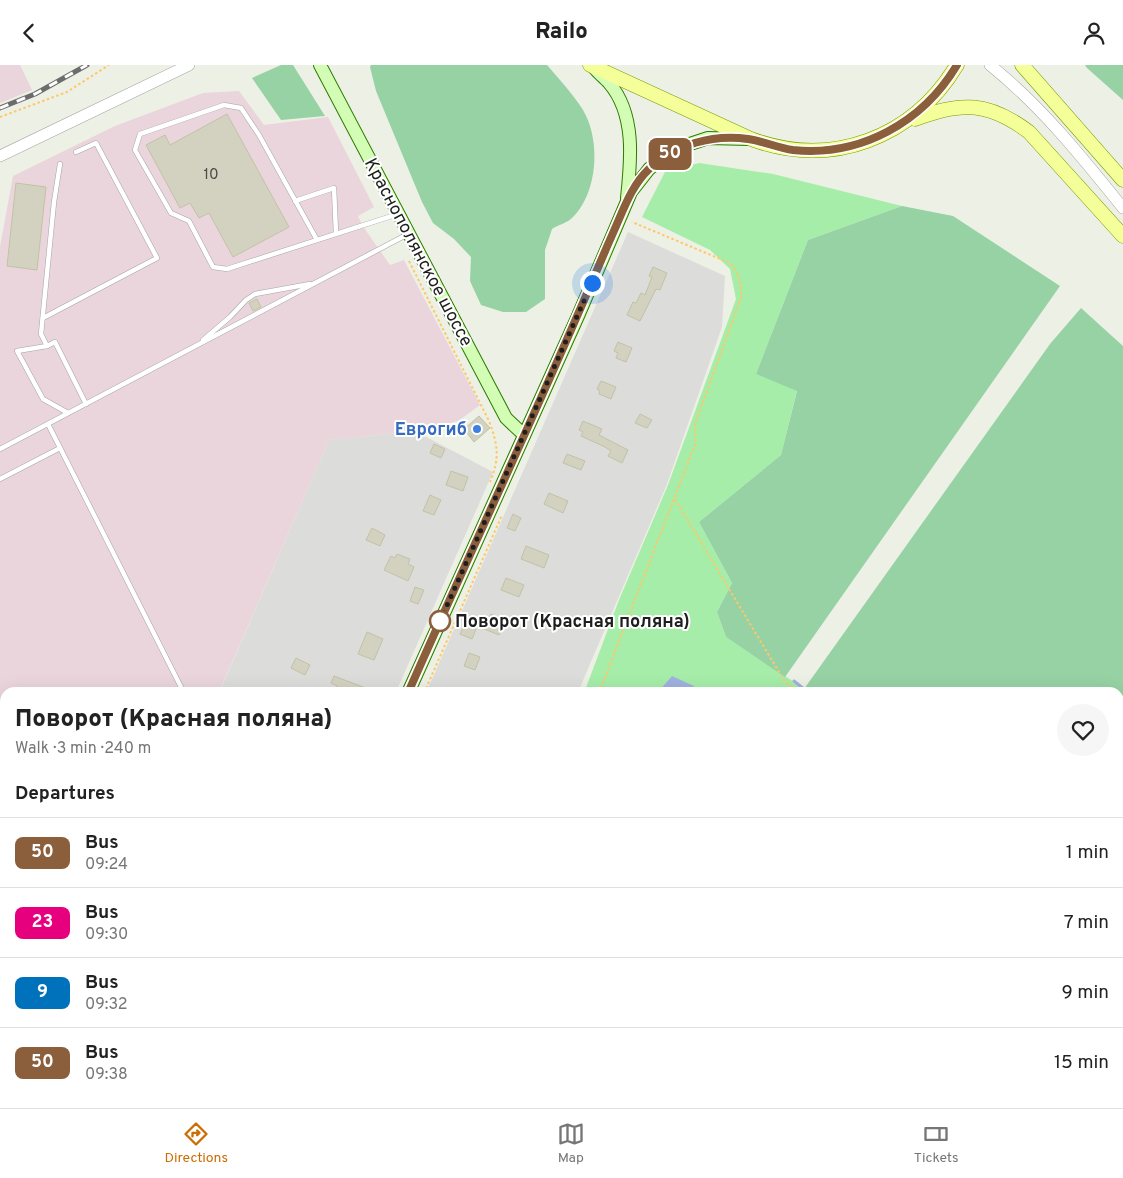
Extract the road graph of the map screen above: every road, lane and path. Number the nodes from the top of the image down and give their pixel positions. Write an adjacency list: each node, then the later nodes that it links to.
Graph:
1 (109, 65): 8 (path)
2 (189, 65): 12 (street)
3 (320, 65): 18 (main road, Краснополянское шоссе)
4 (590, 65): 10 (main road); 16 (main road)
5 (957, 65): 9 (main road)
6 (990, 65): 17 (street)
7 (1022, 65): 14 (main road)
8 (0, 117)
9 (903, 123): 10 (main road); 22 (main road)
10 (751, 139): 16 (main road)
11 (76, 152): 26 (lane)
12 (0, 156)
13 (60, 164): 26 (lane)
14 (1123, 180)
15 (296, 201): 20 (lane); 23 (lane); 23 (lane)
16 (626, 203): 19 (main road)
17 (1123, 208)
18 (399, 214): 20 (lane); 21 (main road, Краснополянское шоссе)
19 (620, 217): 32 (main road); 37 (path)
20 (336, 233): 23 (lane)
21 (409, 233): 25 (lane); 32 (main road, Краснополянское шоссе)
22 (1123, 235)
23 (317, 240)
24 (407, 256): 36 (path)
25 (314, 283): 27 (lane); 27 (lane)
26 (42, 318): 28 (lane)
27 (196, 345): 29 (lane)
28 (47, 346): 29 (lane); 30 (lane)
29 (86, 404): 30 (lane)
30 (68, 413): 31 (lane)
31 (48, 424): 33 (lane); 34 (lane)
32 (524, 435): 39 (main road)
33 (60, 448): 35 (lane); 38 (lane)
34 (0, 449)
35 (0, 479)
36 (486, 489)
37 (675, 497): 40 (path); 41 (path)
38 (181, 687)
39 (411, 687)
40 (600, 687)
41 (792, 687)

